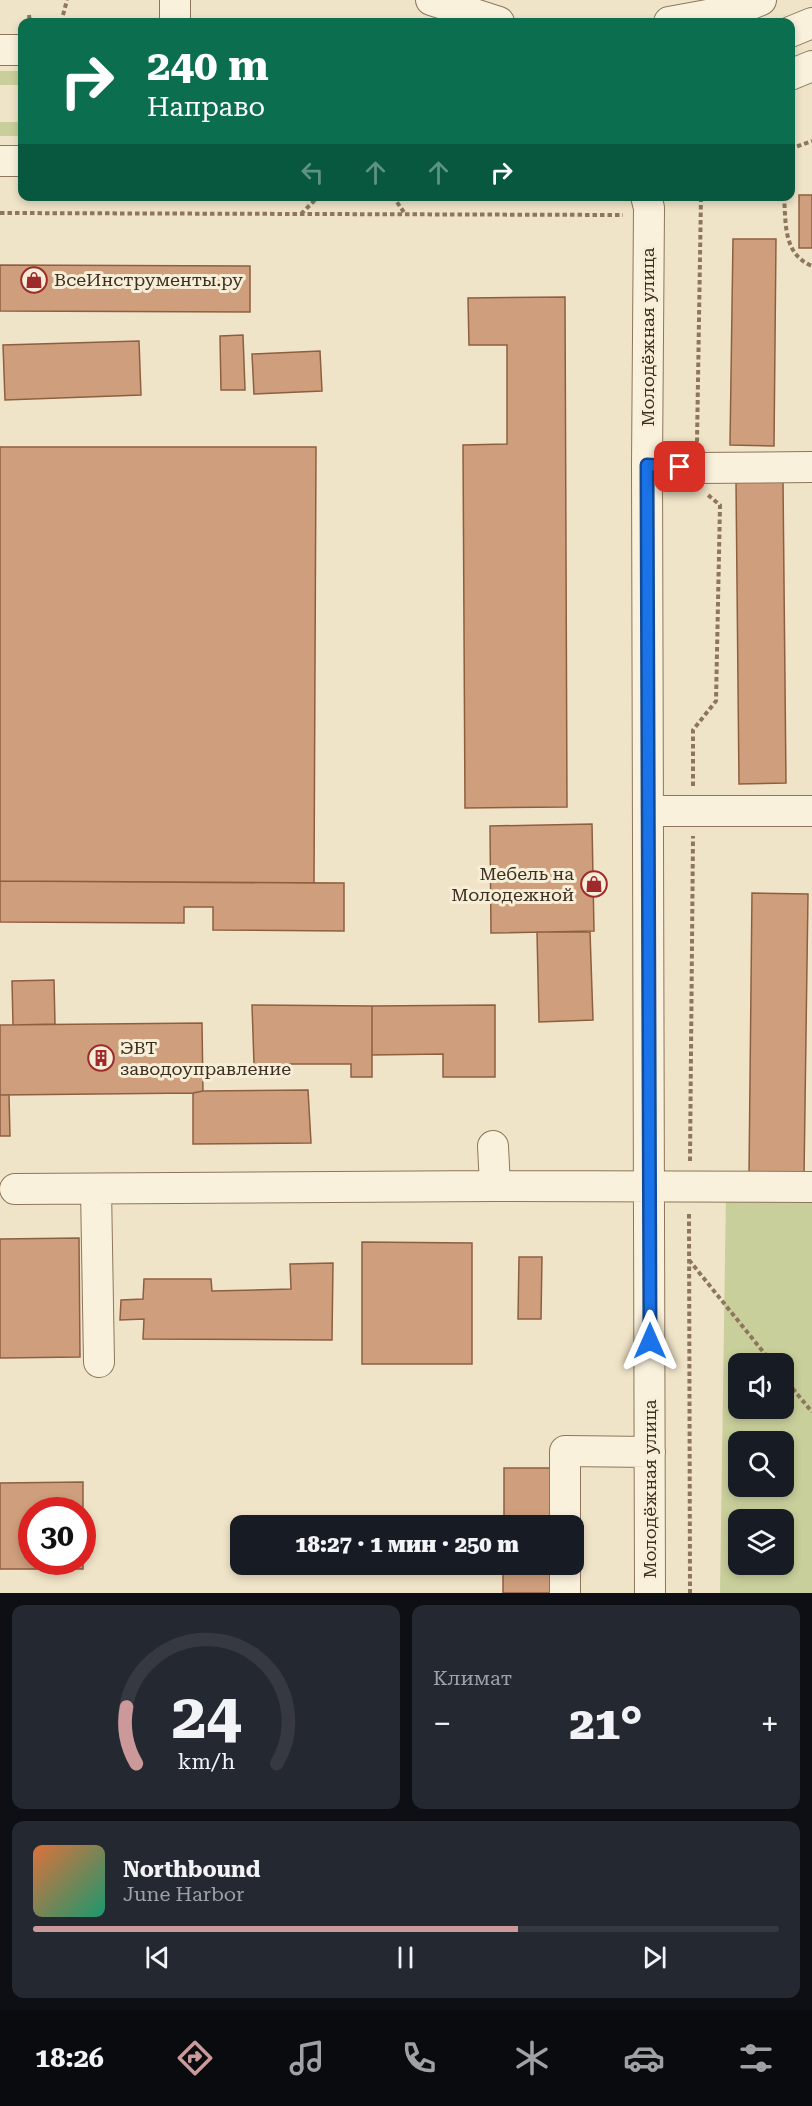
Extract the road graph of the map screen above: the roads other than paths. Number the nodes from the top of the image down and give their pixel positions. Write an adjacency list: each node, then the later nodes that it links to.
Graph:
1 (175, 0): 5 (street)
2 (431, 0): 6 (street)
3 (665, 0): 7 (street)
4 (761, 0): 8 (street)
5 (175, 18)
6 (487, 18)
7 (658, 18)
8 (691, 18)
9 (812, 23): 10 (street)
10 (795, 30)
11 (0, 50): 12 (street)
12 (18, 50)
13 (812, 66): 14 (street)
14 (795, 73)
15 (0, 161): 16 (street)
16 (18, 161)
17 (647, 202): 18 (street, Молодёжная улица)
18 (647, 465): 19 (street); 20 (street, Молодёжная улица)
19 (812, 467)
20 (649, 811): 21 (street); 24 (street, Молодёжная улица)
21 (812, 811)
22 (494, 1146): 23 (street)
23 (495, 1186): 24 (street); 27 (street)
24 (649, 1186): 25 (street); 29 (street, Молодёжная улица)
25 (812, 1187)
26 (15, 1189): 27 (street)
27 (96, 1189): 28 (street)
28 (99, 1362)
29 (650, 1452): 30 (street); 33 (street, Молодёжная улица)
30 (565, 1515)
31 (565, 1575): 32 (street)
32 (565, 1593)
33 (650, 1593)

